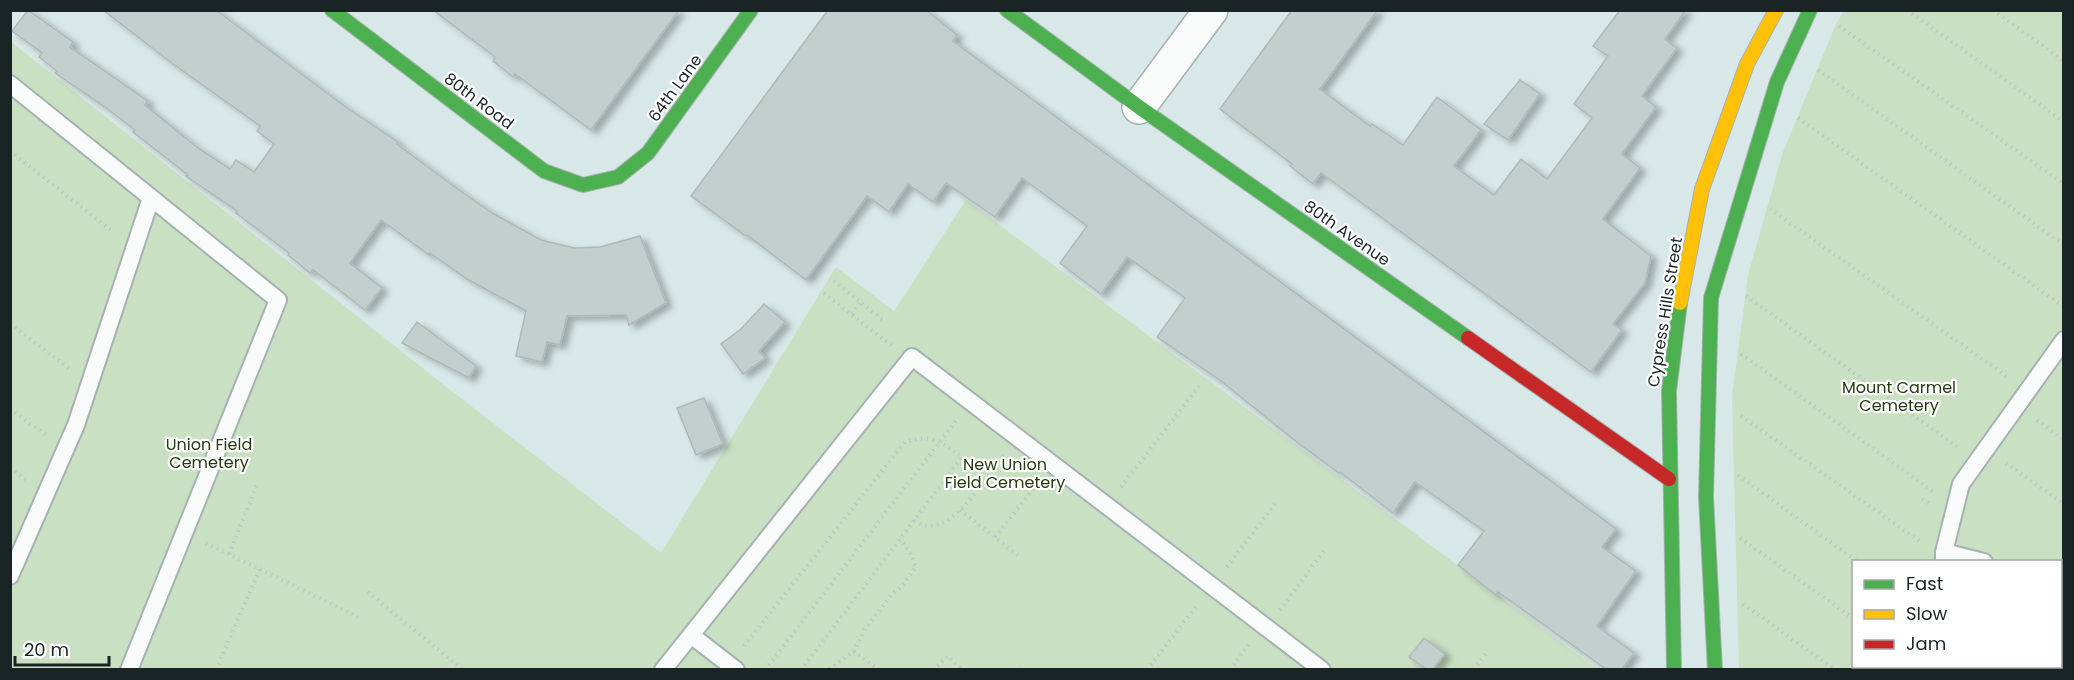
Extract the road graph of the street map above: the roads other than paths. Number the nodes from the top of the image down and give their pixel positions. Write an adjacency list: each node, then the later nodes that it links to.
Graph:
1 (332, 10): 9 (street, 80th Road)
2 (751, 10): 9 (street, 64th Lane)
3 (1007, 10): 8 (street, 80th Avenue)
4 (1211, 10): 8 (street)
5 (1776, 10): 12 (street, Cypress Hills Street)
6 (1810, 10): 22 (street)
7 (10, 84): 10 (lane)
8 (1139, 107): 12 (street, 80th Avenue)
9 (618, 177)
10 (152, 198): 15 (lane); 18 (lane)
11 (2064, 340): 13 (lane)
12 (1670, 479): 21 (street, Cypress Hills Street)
13 (1944, 557): 14 (lane)
14 (1974, 560)
15 (10, 576)
16 (691, 635): 17 (lane); 19 (lane); 20 (lane)
17 (732, 667)
18 (129, 669)
19 (663, 669)
20 (1322, 669)
21 (1674, 669)
22 (1714, 669)

